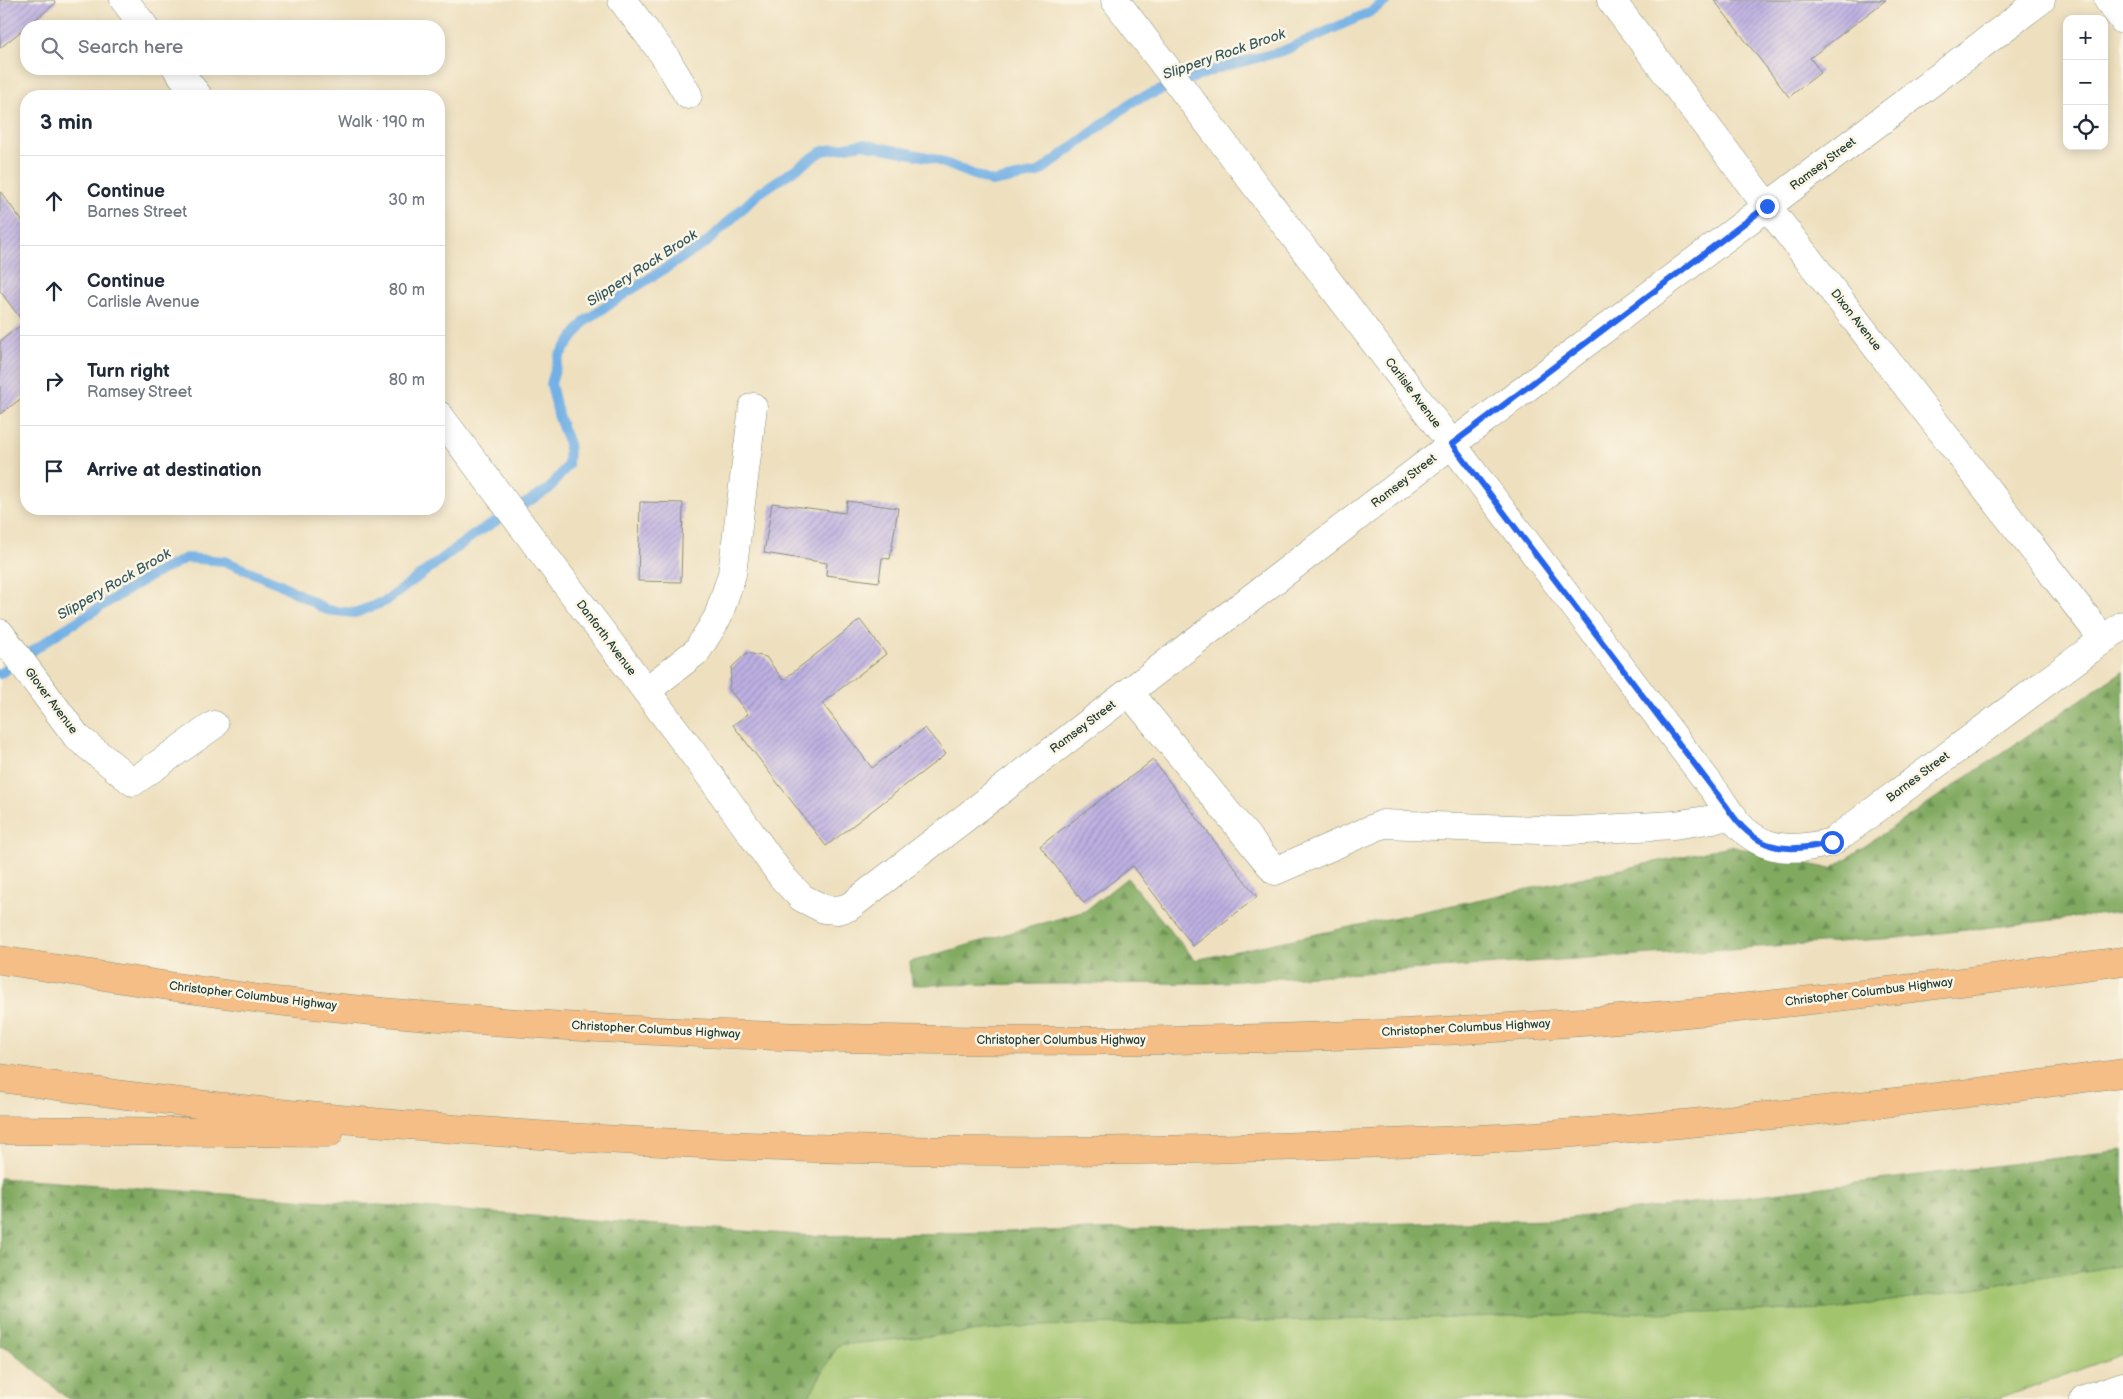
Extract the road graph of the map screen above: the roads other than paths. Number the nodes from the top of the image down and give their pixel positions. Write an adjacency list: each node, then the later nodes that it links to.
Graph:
1 (124, 0): 7 (street)
2 (622, 0): 11 (street)
3 (1115, 0): 15 (street, Carlisle Avenue)
4 (1610, 0): 12 (street, Dixon Avenue)
5 (2041, 0): 12 (street, Ramsey Street)
6 (2108, 0): 8 (street)
7 (139, 20)
8 (2123, 20)
9 (182, 75): 10 (street)
10 (193, 90)
11 (688, 95)
12 (1767, 206): 15 (street, Ramsey Street); 16 (street, Dixon Avenue)
13 (753, 408): 18 (street)
14 (445, 423): 18 (street, Danforth Avenue)
15 (1452, 444): 19 (street, Ramsey Street); 21 (street, Carlisle Avenue)
16 (2113, 632): 22 (street, Barnes Street)
17 (2, 636): 20 (street, Glover Avenue)
18 (646, 691): 23 (street, Danforth Avenue)
19 (1129, 692): 22 (street); 23 (street, Ramsey Street)
20 (214, 725)
21 (1711, 786): 22 (street, Barnes Street)
22 (1733, 816)
23 (771, 862)
24 (0, 960): 25 (highway, Christopher Columbus Highway)
25 (2123, 961)
26 (2123, 1073): 29 (highway)
27 (0, 1078): 29 (highway)
28 (0, 1130): 29 (highway)
29 (536, 1135)
30 (2123, 1386): 31 (street)
31 (2084, 1399)

